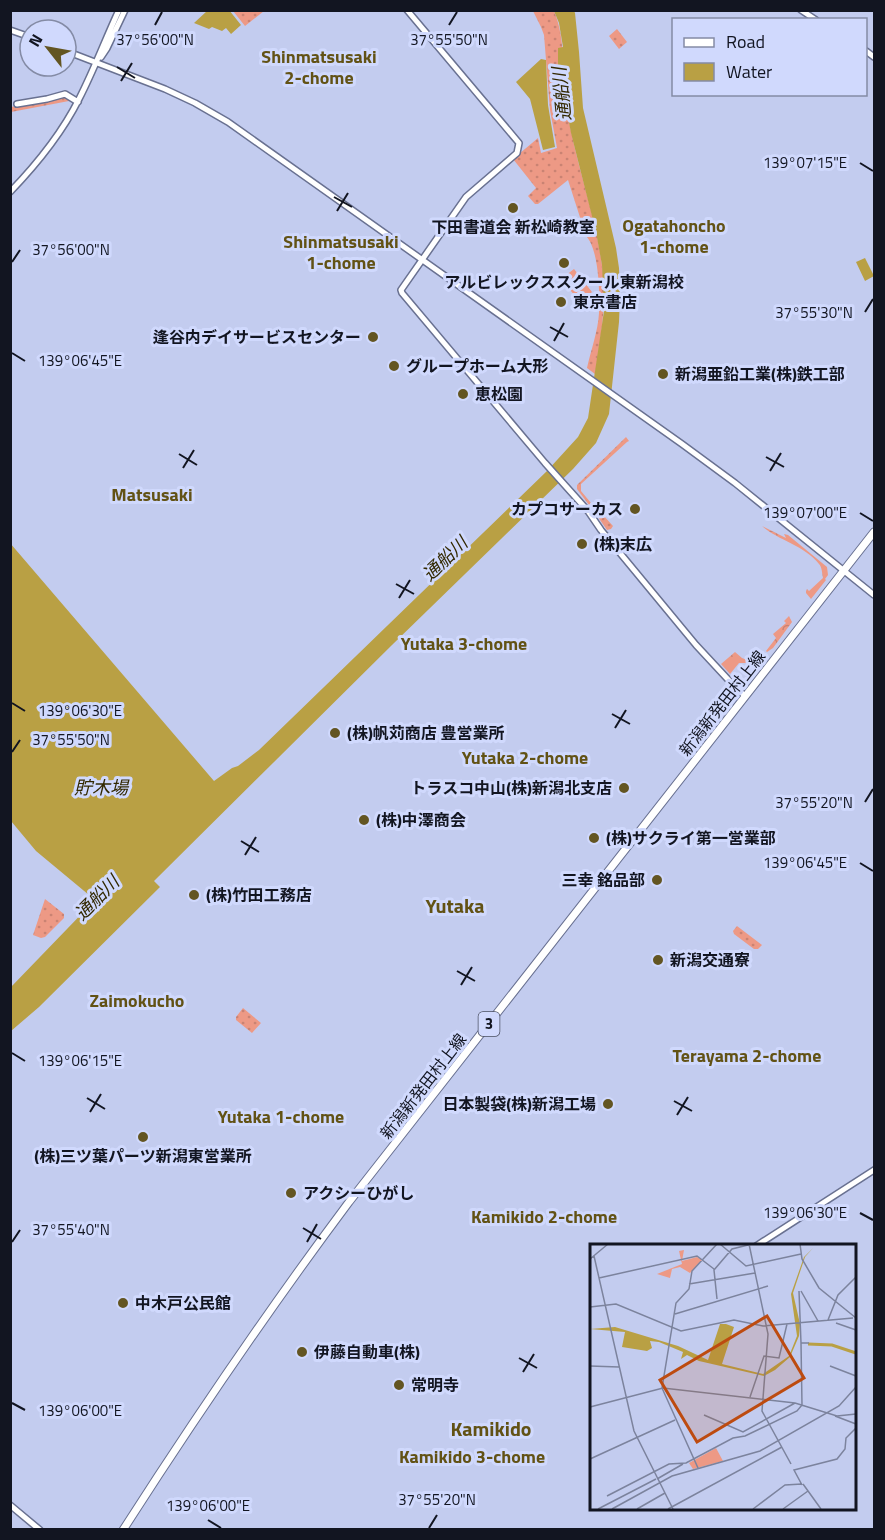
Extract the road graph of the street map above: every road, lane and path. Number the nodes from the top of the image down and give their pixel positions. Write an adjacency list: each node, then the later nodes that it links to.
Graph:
1 (119, 10): 5 (street)
2 (125, 10): 5 (street)
3 (407, 10): 9 (street)
4 (78, 56): 5 (street)
5 (96, 63): 6 (street); 9 (street)
6 (78, 102): 7 (street); 8 (street)
7 (17, 104)
8 (10, 192)
9 (423, 259): 11 (street); 13 (street)
10 (874, 532): 11 (main road, 新潟新発田村上線 / 3)
11 (843, 571): 12 (street); 13 (main road, 新潟新発田村上線 / 3)
12 (874, 595)
13 (745, 696): 18 (main road, 新潟新発田村上線 / 3)
14 (874, 1170): 15 (street)
15 (759, 1244)
16 (10, 1505): 17 (street)
17 (40, 1530)
18 (123, 1530)

